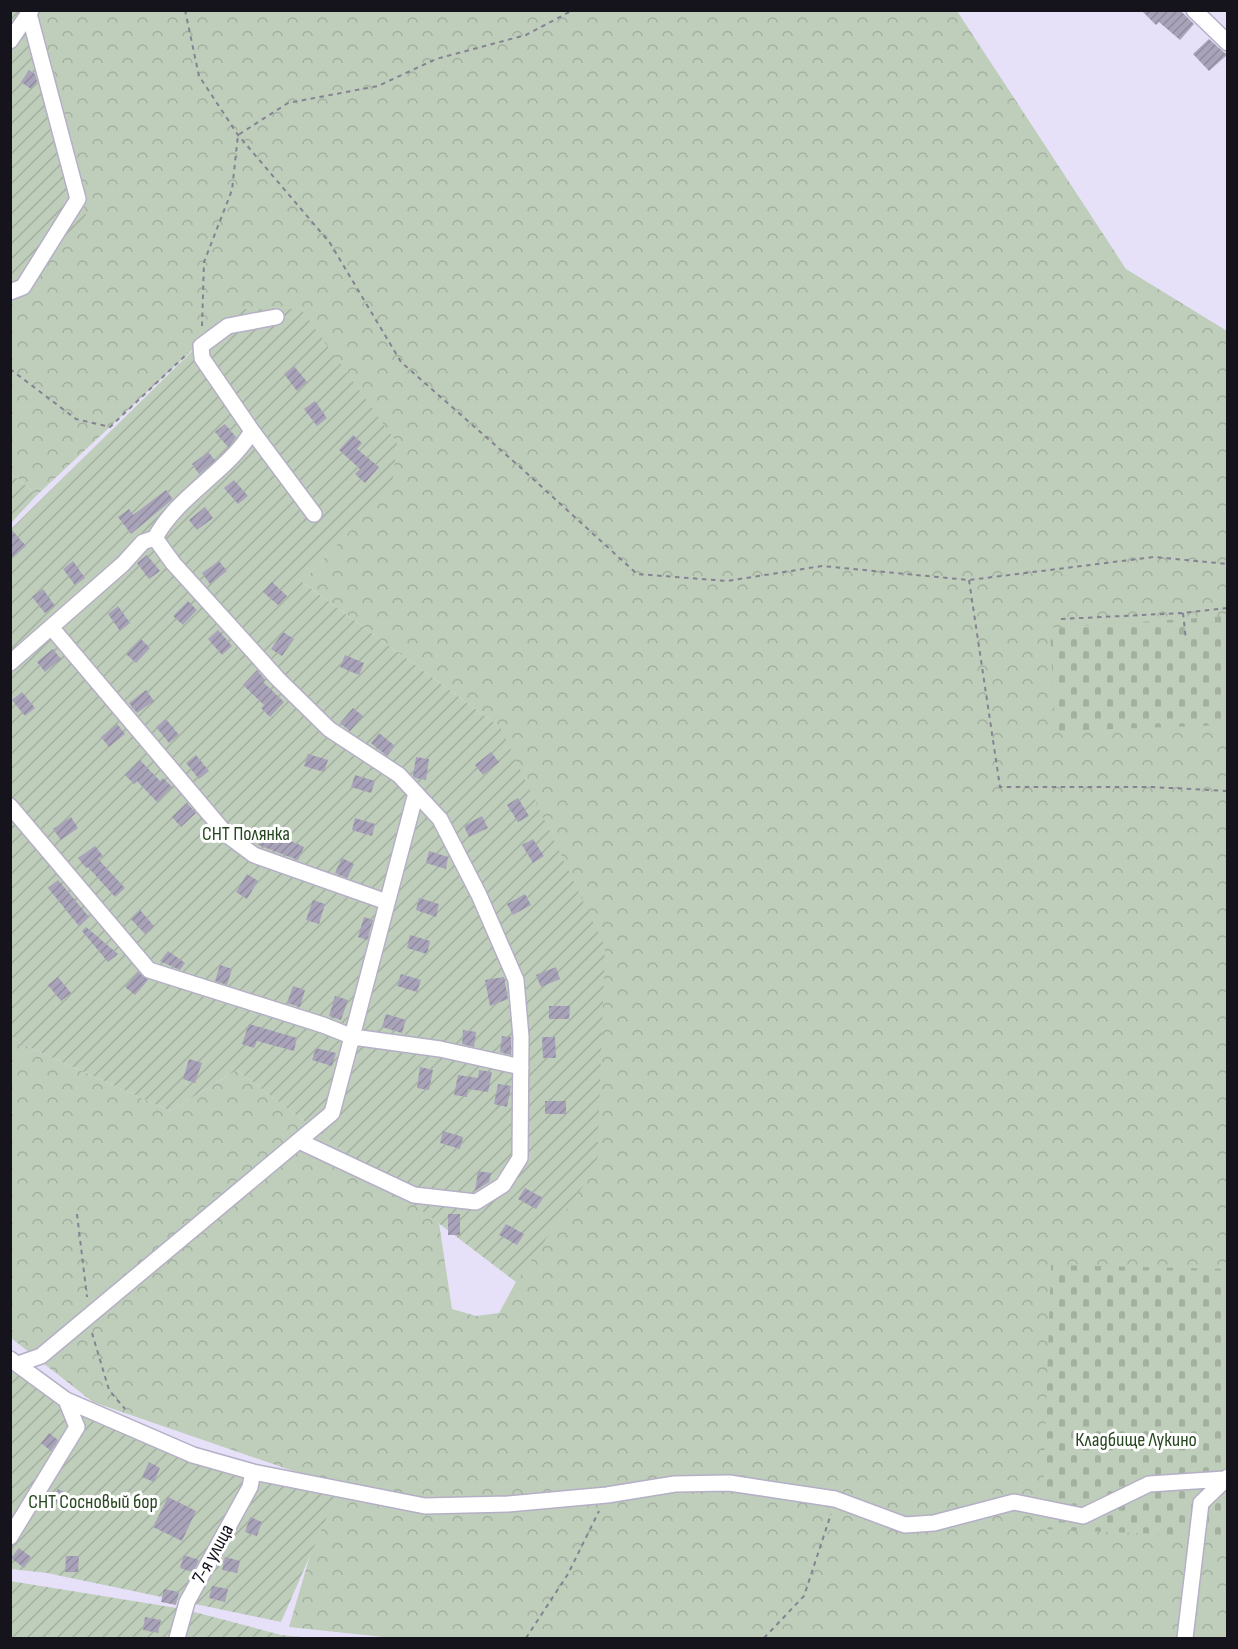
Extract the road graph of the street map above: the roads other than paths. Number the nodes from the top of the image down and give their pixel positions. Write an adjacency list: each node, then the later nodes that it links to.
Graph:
1 (1194, 10): 4 (street)
2 (28, 11): 3 (street); 5 (street)
3 (10, 41)
4 (1227, 43)
5 (10, 292)
6 (276, 317): 7 (street)
7 (252, 431): 8 (street); 9 (street)
8 (314, 514)
9 (156, 538): 10 (street); 12 (street)
10 (51, 627): 11 (street); 14 (street)
11 (10, 663)
12 (416, 793): 14 (street); 16 (street)
13 (10, 806): 15 (street)
14 (387, 902): 15 (street)
15 (353, 1037): 16 (street); 17 (street)
16 (521, 1067): 17 (street)
17 (299, 1141): 18 (street)
18 (14, 1361): 19 (street)
19 (66, 1400): 20 (street); 22 (street)
20 (253, 1472): 21 (street); 23 (street, 7-я улица)
21 (1226, 1478): 24 (street)
22 (10, 1537)
23 (177, 1638)
24 (1185, 1638)

